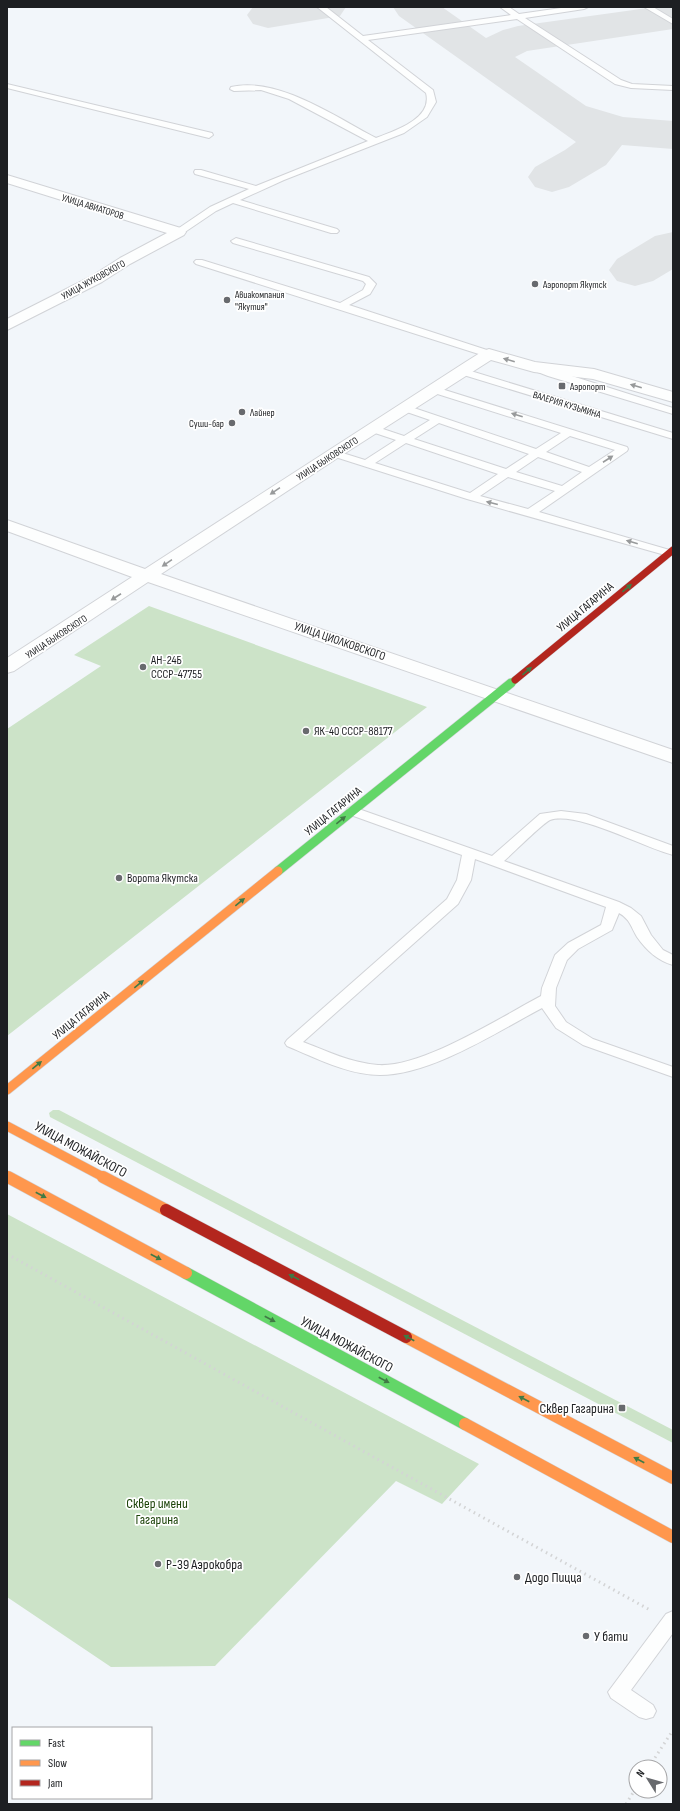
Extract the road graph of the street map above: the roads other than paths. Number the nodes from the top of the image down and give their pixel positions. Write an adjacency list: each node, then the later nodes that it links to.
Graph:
1 (321, 7): 7 (lane)
2 (504, 7): 5 (lane)
3 (584, 7): 5 (lane)
4 (648, 7): 6 (lane)
5 (517, 16): 7 (lane); 9 (lane)
6 (673, 22)
7 (362, 38): 12 (lane)
8 (7, 86): 11 (lane)
9 (673, 88)
10 (234, 89): 12 (lane)
11 (209, 135)
12 (374, 141): 15 (lane)
13 (198, 172): 15 (lane)
14 (7, 179): 18 (street, УЛИЦА АВИАТОРОВ)
15 (257, 189): 16 (lane)
16 (231, 200): 17 (lane); 18 (lane)
17 (334, 231)
18 (180, 232): 22 (street, УЛИЦА ЖУКОВСКОГО)
19 (236, 241): 21 (lane)
20 (200, 262): 21 (lane)
21 (341, 306): 23 (lane)
22 (7, 325)
23 (489, 354): 24 (street, one-way to 23); 25 (street, УЛИЦА БЫКОВСКОГО)
24 (534, 367): 27 (street, one-way to 24); 29 (lane)
25 (461, 371): 26 (street, УЛИЦА БЫКОВСКОГО); 33 (lane, ВАЛЕРИЯ КУЗЬМИНА)
26 (432, 389): 28 (street, УЛИЦА БЫКОВСКОГО); 32 (lane, one-way to 26)
27 (673, 397)
28 (405, 408): 30 (lane); 31 (street, УЛИЦА БЫКОВСКОГО)
29 (673, 411)
30 (437, 420): 34 (lane); 37 (lane)
31 (373, 429): 34 (lane); 35 (street, УЛИЦА БЫКОВСКОГО)
32 (569, 432): 37 (lane, one-way to 32); 38 (lane)
33 (673, 436)
34 (404, 439): 36 (lane); 38 (lane)
35 (333, 453): 36 (lane); 44 (street, УЛИЦА БЫКОВСКОГО, one-way to 44)
36 (365, 464): 40 (lane)
37 (590, 471): 39 (lane)
38 (506, 473): 39 (lane); 40 (lane)
39 (562, 489): 41 (lane)
40 (471, 498): 41 (lane, one-way to 40)
41 (530, 513): 43 (lane, one-way to 41)
42 (7, 524): 44 (street, УЛИЦА ЦИОЛКОВСКОГО)
43 (671, 552): 46 (main road, УЛИЦА ГАГАРИНА, one-way to 43)
44 (148, 576): 45 (street, УЛИЦА БЫКОВСКОГО, one-way to 45); 46 (street, УЛИЦА ЦИОЛКОВСКОГО)
45 (7, 667)
46 (497, 695): 47 (street, УЛИЦА ЦИОЛКОВСКОГО); 48 (main road, УЛИЦА ГАГАРИНА)
47 (673, 757)
48 (353, 811): 50 (lane); 56 (main road, УЛИЦА ГАГАРИНА, one-way to 48)
49 (673, 851): 51 (lane)
50 (468, 853): 51 (lane); 54 (lane)
51 (494, 862): 52 (lane)
52 (614, 905): 53 (lane); 54 (lane)
53 (673, 961)
54 (548, 998): 55 (lane)
55 (673, 1072)
56 (7, 1090)
57 (7, 1126): 59 (main road, УЛИЦА МОЖАЙСКОГО, one-way to 57)
58 (7, 1176): 60 (main road, УЛИЦА МОЖАЙСКОГО, one-way to 60)
59 (673, 1478)
60 (673, 1536)
61 (672, 1620): 62 (lane)
62 (646, 1711)

